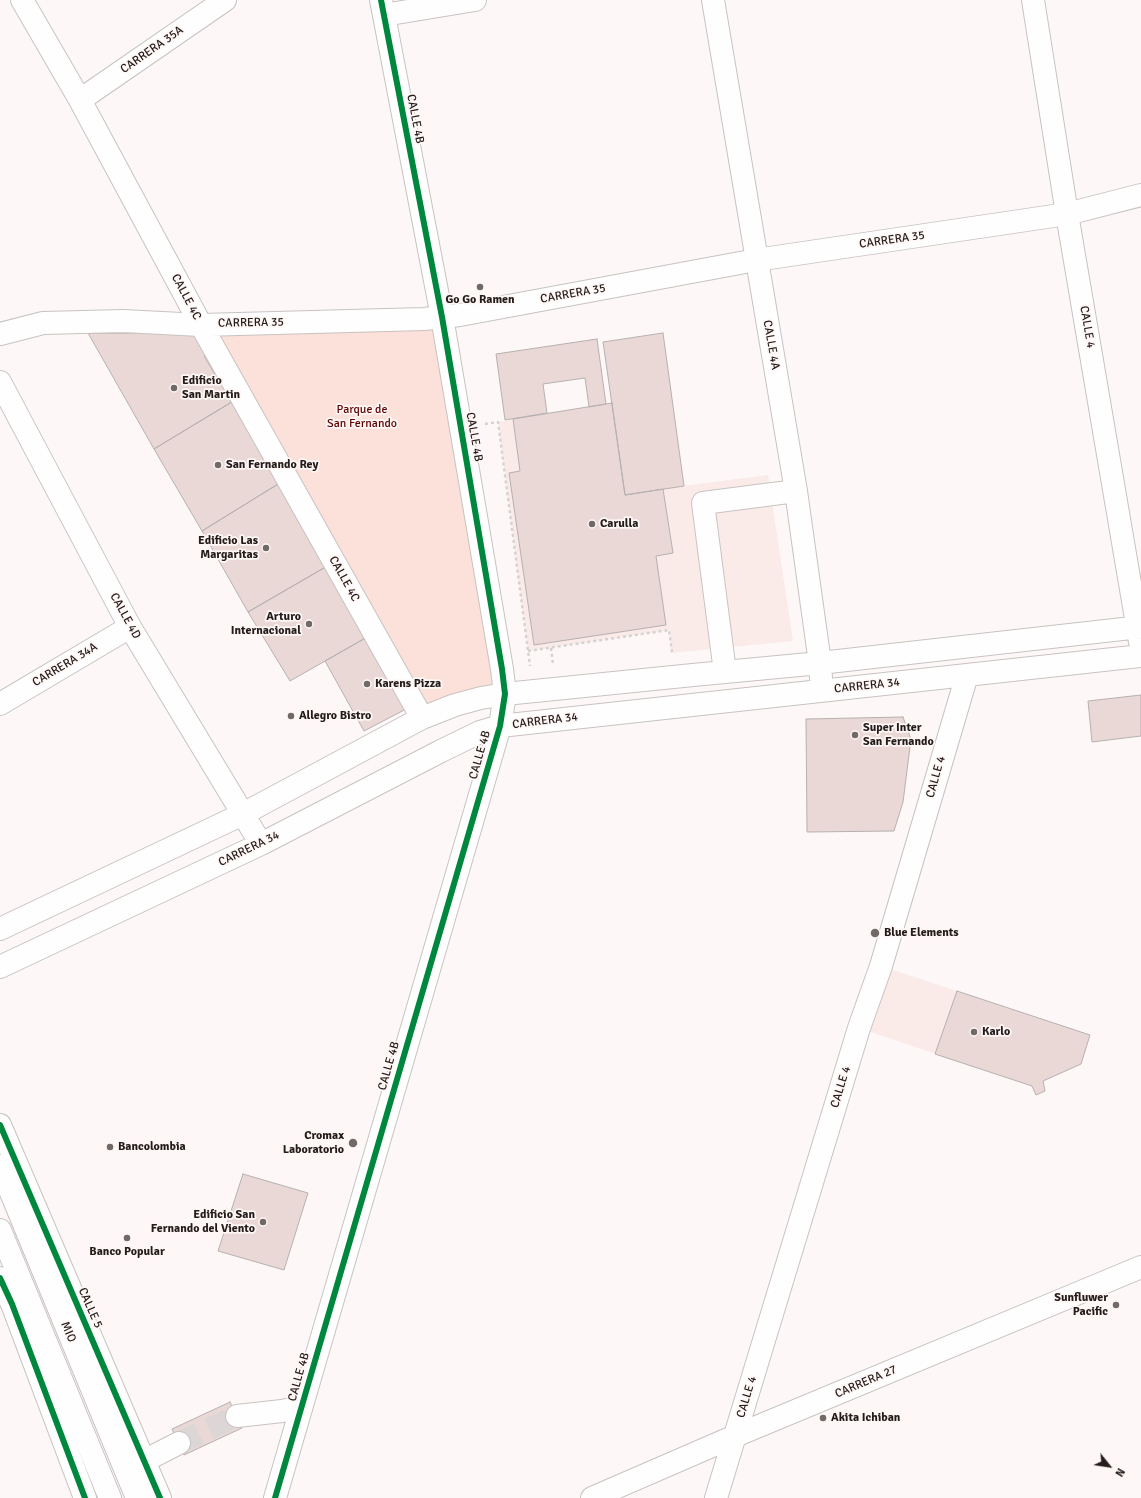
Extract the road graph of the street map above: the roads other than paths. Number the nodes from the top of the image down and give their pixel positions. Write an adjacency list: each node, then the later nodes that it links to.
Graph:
1 (22, 0): 7 (street, CALLE 4C)
2 (225, 0): 7 (street, CARRERA 35A)
3 (475, 0): 6 (street)
4 (713, 0): 10 (street, CALLE 4A)
5 (1033, 0): 9 (street, CALLE 4)
6 (383, 8): 11 (street, CALLE 4B)
7 (80, 100): 12 (street, CALLE 4C)
8 (1141, 195): 9 (street, CARRERA 35)
9 (1067, 214): 10 (street, CARRERA 35); 17 (street, CALLE 4)
10 (756, 260): 11 (street, CARRERA 35); 15 (street, CALLE 4A)
11 (442, 317): 12 (street, CARRERA 35); 23 (street, CALLE 4B)
12 (201, 325): 13 (street, CARRERA 35); 25 (street, CALLE 4C)
13 (0, 334)
14 (0, 382): 16 (street, CALLE 4D)
15 (796, 491): 19 (street, CALLE 4A); 20 (street)
16 (130, 627): 24 (street, CARRERA 34A); 27 (street, CALLE 4D)
17 (1139, 627): 18 (street, CALLE 4); 19 (street)
18 (1141, 655): 21 (street, CARRERA 34)
19 (820, 663): 20 (street); 22 (street, CALLE 4A)
20 (725, 672): 23 (street)
21 (967, 675): 22 (street, CARRERA 34); 39 (street, CALLE 4)
22 (821, 691): 26 (street, CARRERA 34)
23 (505, 694): 25 (street); 26 (street, CALLE 4B)
24 (0, 704)
25 (422, 718): 27 (street)
26 (500, 726): 28 (street, CARRERA 34); 37 (street, CALLE 4B)
27 (243, 814): 28 (street, CALLE 4D); 29 (street)
28 (261, 844): 30 (street, CARRERA 34)
29 (0, 929)
30 (0, 967)
31 (0, 1125): 41 (street, CALLE 5)
32 (0, 1166): 44 (street, MIO)
33 (0, 1230): 43 (street, MIO)
34 (1141, 1267): 39 (street, CARRERA 27)
35 (0, 1278): 36 (street)
36 (6, 1307): 42 (street)
37 (301, 1407): 38 (street); 46 (street, CALLE 4B)
38 (237, 1416)
39 (735, 1436): 47 (street, CARRERA 27); 48 (street, CALLE 4)
40 (179, 1443): 41 (street)
41 (144, 1461): 45 (street, CALLE 5)
42 (85, 1498)
43 (110, 1498)
44 (137, 1498)
45 (160, 1498)
46 (275, 1498)
47 (592, 1498)
48 (716, 1498)

